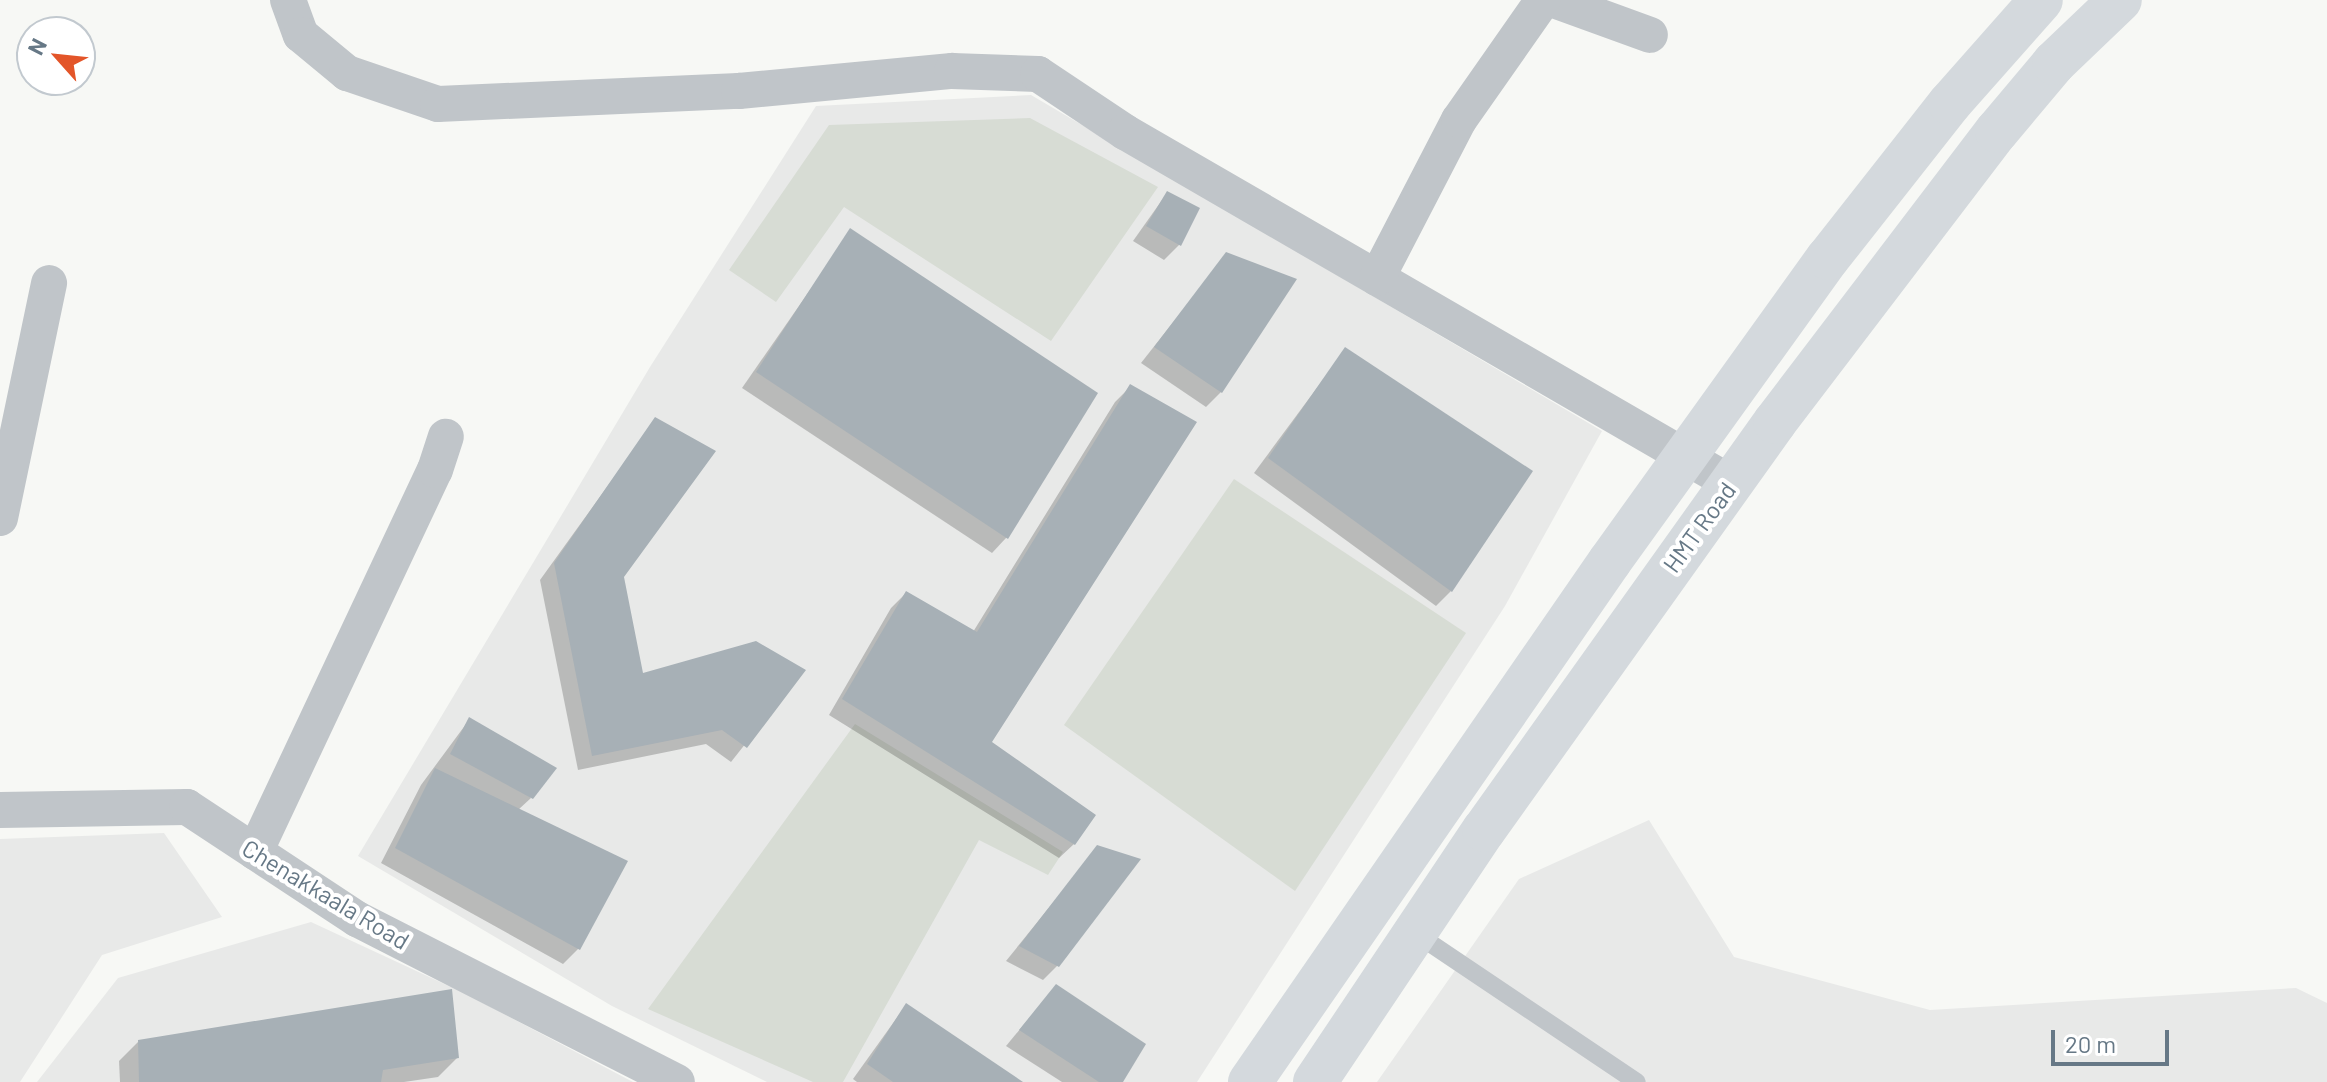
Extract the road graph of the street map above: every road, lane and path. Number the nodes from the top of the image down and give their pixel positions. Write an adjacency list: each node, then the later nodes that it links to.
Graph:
1 (288, 0): 7 (street)
2 (1543, 0): 7 (street)
3 (1554, 0): 6 (street)
4 (2041, 0): 10 (main road)
5 (2120, 0): 11 (main road, HMT Road)
6 (1650, 35)
7 (1377, 278): 10 (street)
8 (49, 283): 12 (street)
9 (446, 437): 14 (street)
10 (1688, 455): 11 (street); 17 (main road)
11 (1731, 483): 15 (main road, HMT Road)
12 (0, 518)
13 (0, 810): 14 (street, Chenakkaala Road)
14 (255, 852): 16 (street, Chenakkaala Road)
15 (1415, 933): 18 (main road, HMT Road); 19 (lane)
16 (677, 1082)
17 (1250, 1082)
18 (1315, 1082)
19 (1637, 1082)

